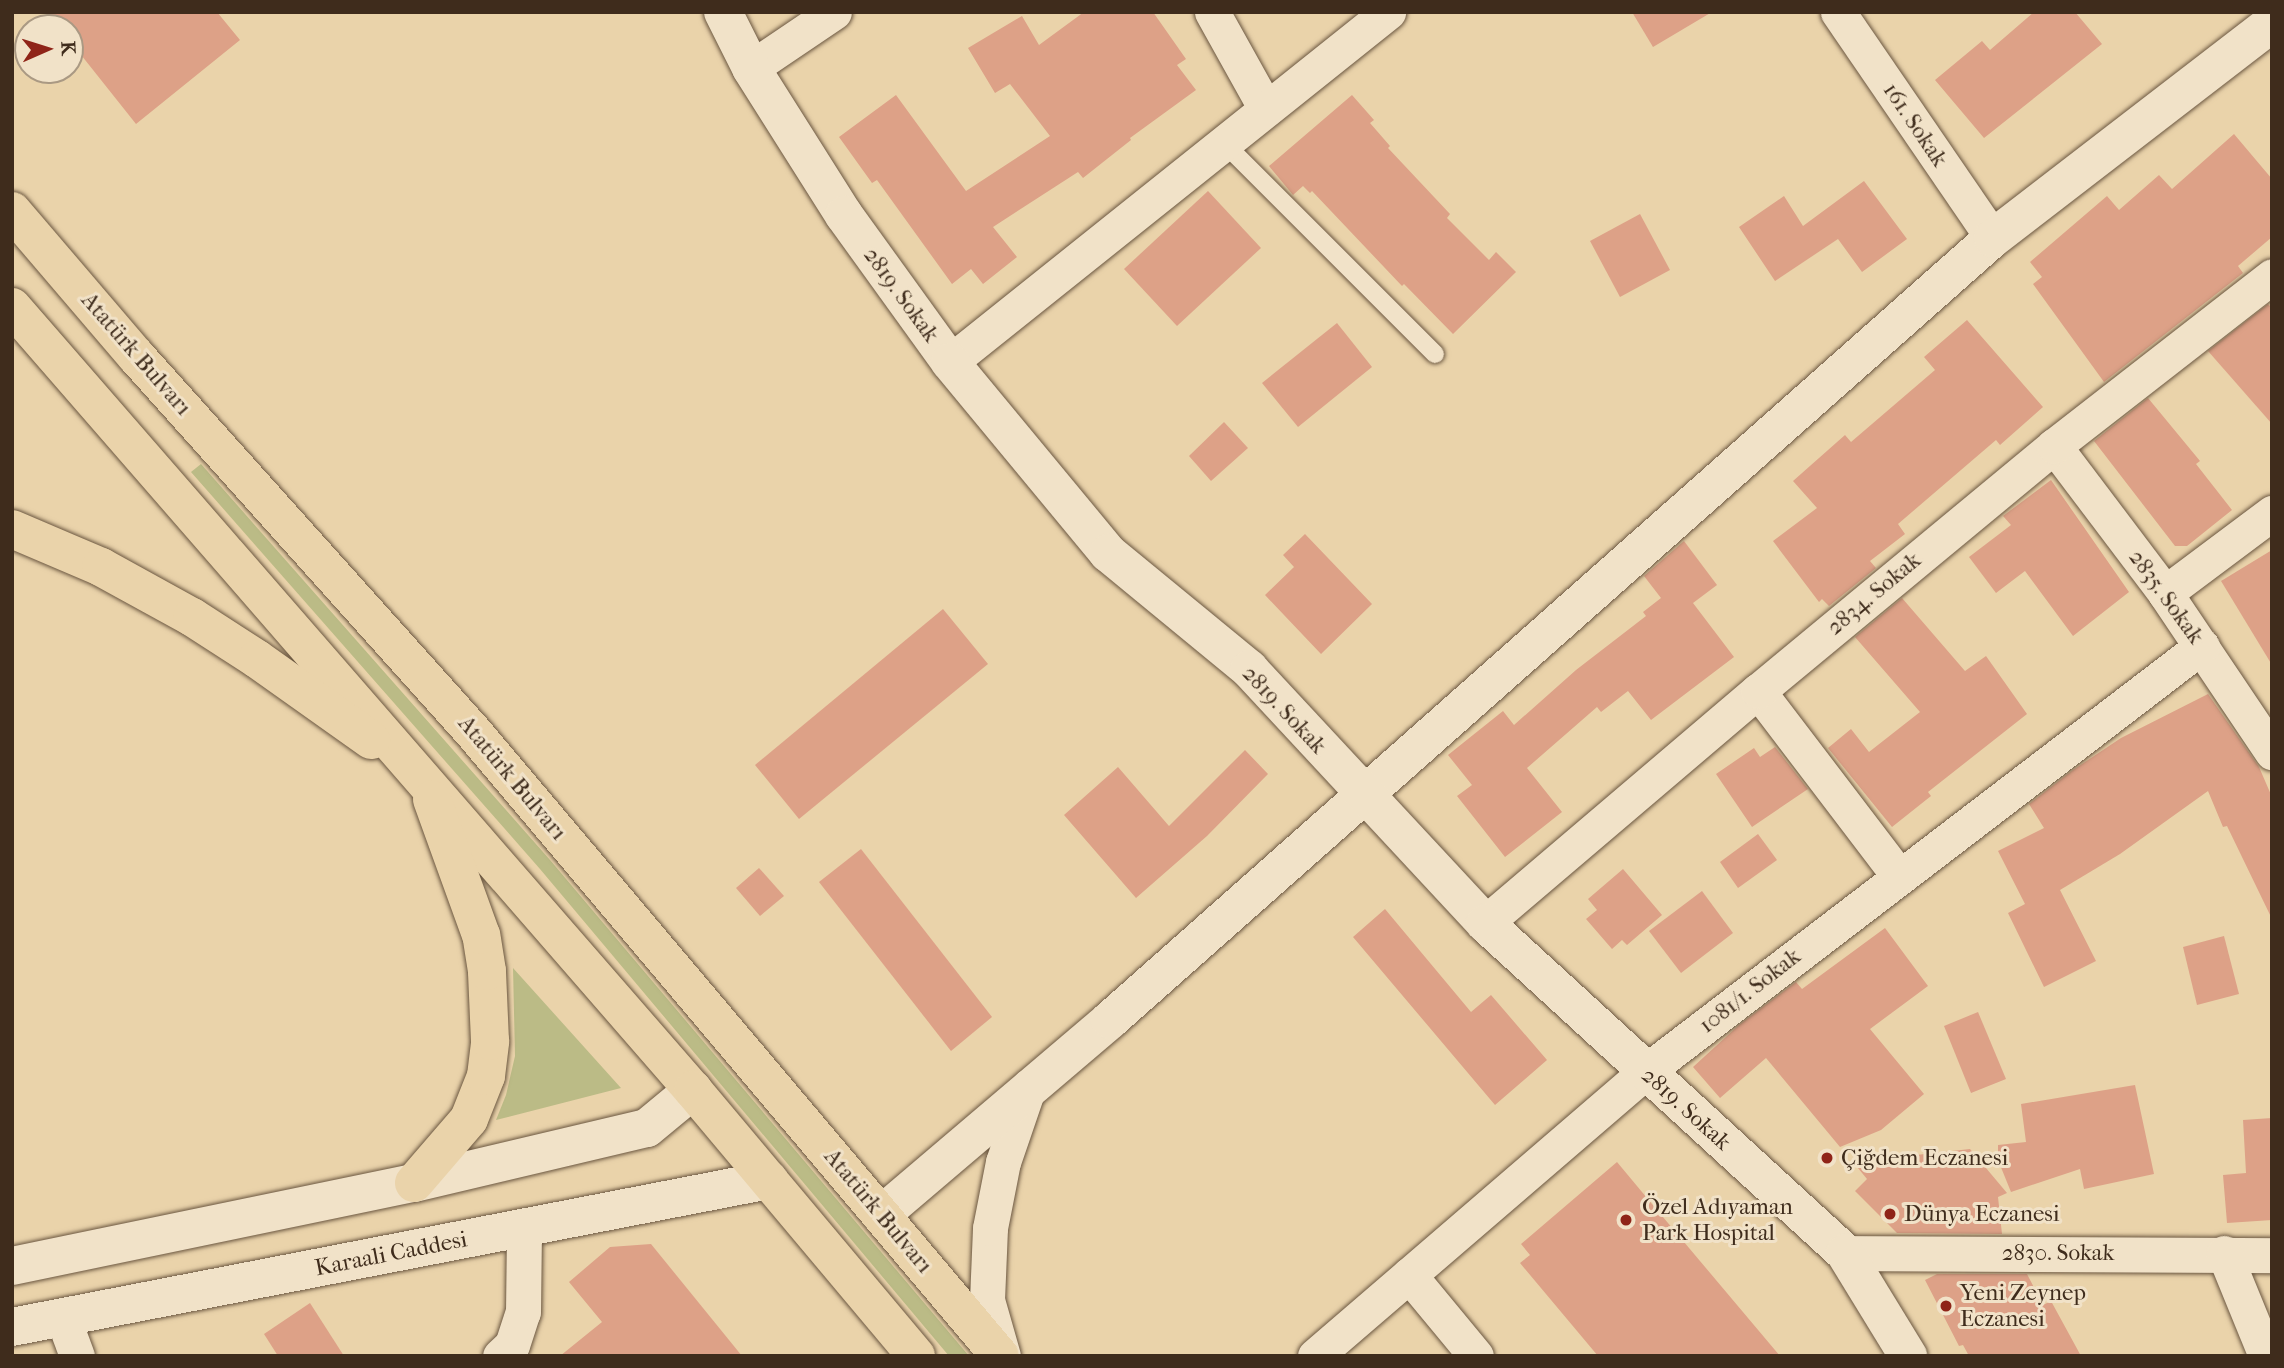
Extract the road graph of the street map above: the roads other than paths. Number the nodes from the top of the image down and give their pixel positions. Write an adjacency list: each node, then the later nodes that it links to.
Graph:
1 (723, 12): 7 (main road, 2819. Sokak)
2 (834, 12): 7 (street)
3 (1212, 12): 8 (street)
4 (1388, 12): 8 (street)
5 (1838, 12): 11 (street, 161. Sokak)
6 (2272, 23): 11 (main road)
7 (751, 68): 15 (main road, 2819. Sokak)
8 (1266, 109): 9 (street)
9 (1225, 144): 14 (lane); 15 (street)
10 (12, 211): 32 (highway, Atatürk Bulvarı)
11 (1993, 239): 24 (main road)
12 (2272, 276): 16 (street, 2834. Sokak)
13 (12, 307): 23 (highway)
14 (1434, 354)
15 (950, 362): 24 (main road, 2819. Sokak)
16 (2054, 446): 19 (street, 2835. Sokak); 21 (street, 2834. Sokak)
17 (2272, 513): 19 (street)
18 (12, 529): 23 (highway)
19 (2165, 593): 20 (street, 2835. Sokak)
20 (2202, 646): 22 (street, 2835. Sokak); 25 (street, 1081/1. Sokak)
21 (1758, 691): 25 (street); 26 (street, 2834. Sokak)
22 (2272, 752)
23 (424, 778): 29 (highway); 31 (highway)
24 (1363, 795): 26 (main road, 2819. Sokak); 28 (main road)
25 (1899, 876): 27 (street, 1081/1. Sokak)
26 (1485, 923): 27 (main road, 2819. Sokak)
27 (1645, 1072): 34 (main road, 2819. Sokak); 38 (street, 1081/1. Sokak)
28 (1029, 1086): 32 (main road); 44 (street)
29 (693, 1090): 30 (highway); 31 (main road)
30 (769, 1180): 33 (main road, Karaali Caddesi); 43 (highway)
31 (414, 1183): 37 (main road)
32 (881, 1215): 44 (highway, Atatürk Bulvarı)
33 (524, 1228): 39 (main road, Karaali Caddesi); 42 (street)
34 (1845, 1253): 35 (street, 2830. Sokak); 47 (main road, 2819. Sokak)
35 (2224, 1253): 36 (street, 2830. Sokak); 48 (street)
36 (2272, 1255)
37 (12, 1266)
38 (1409, 1275): 45 (street, 1081/1. Sokak); 46 (street)
39 (63, 1318): 40 (main road, Karaali Caddesi); 41 (street)
40 (12, 1327)
41 (77, 1356)
42 (500, 1356)
43 (916, 1356)
44 (1001, 1356)
45 (1315, 1356)
46 (1476, 1356)
47 (1908, 1356)
48 (2266, 1356)

